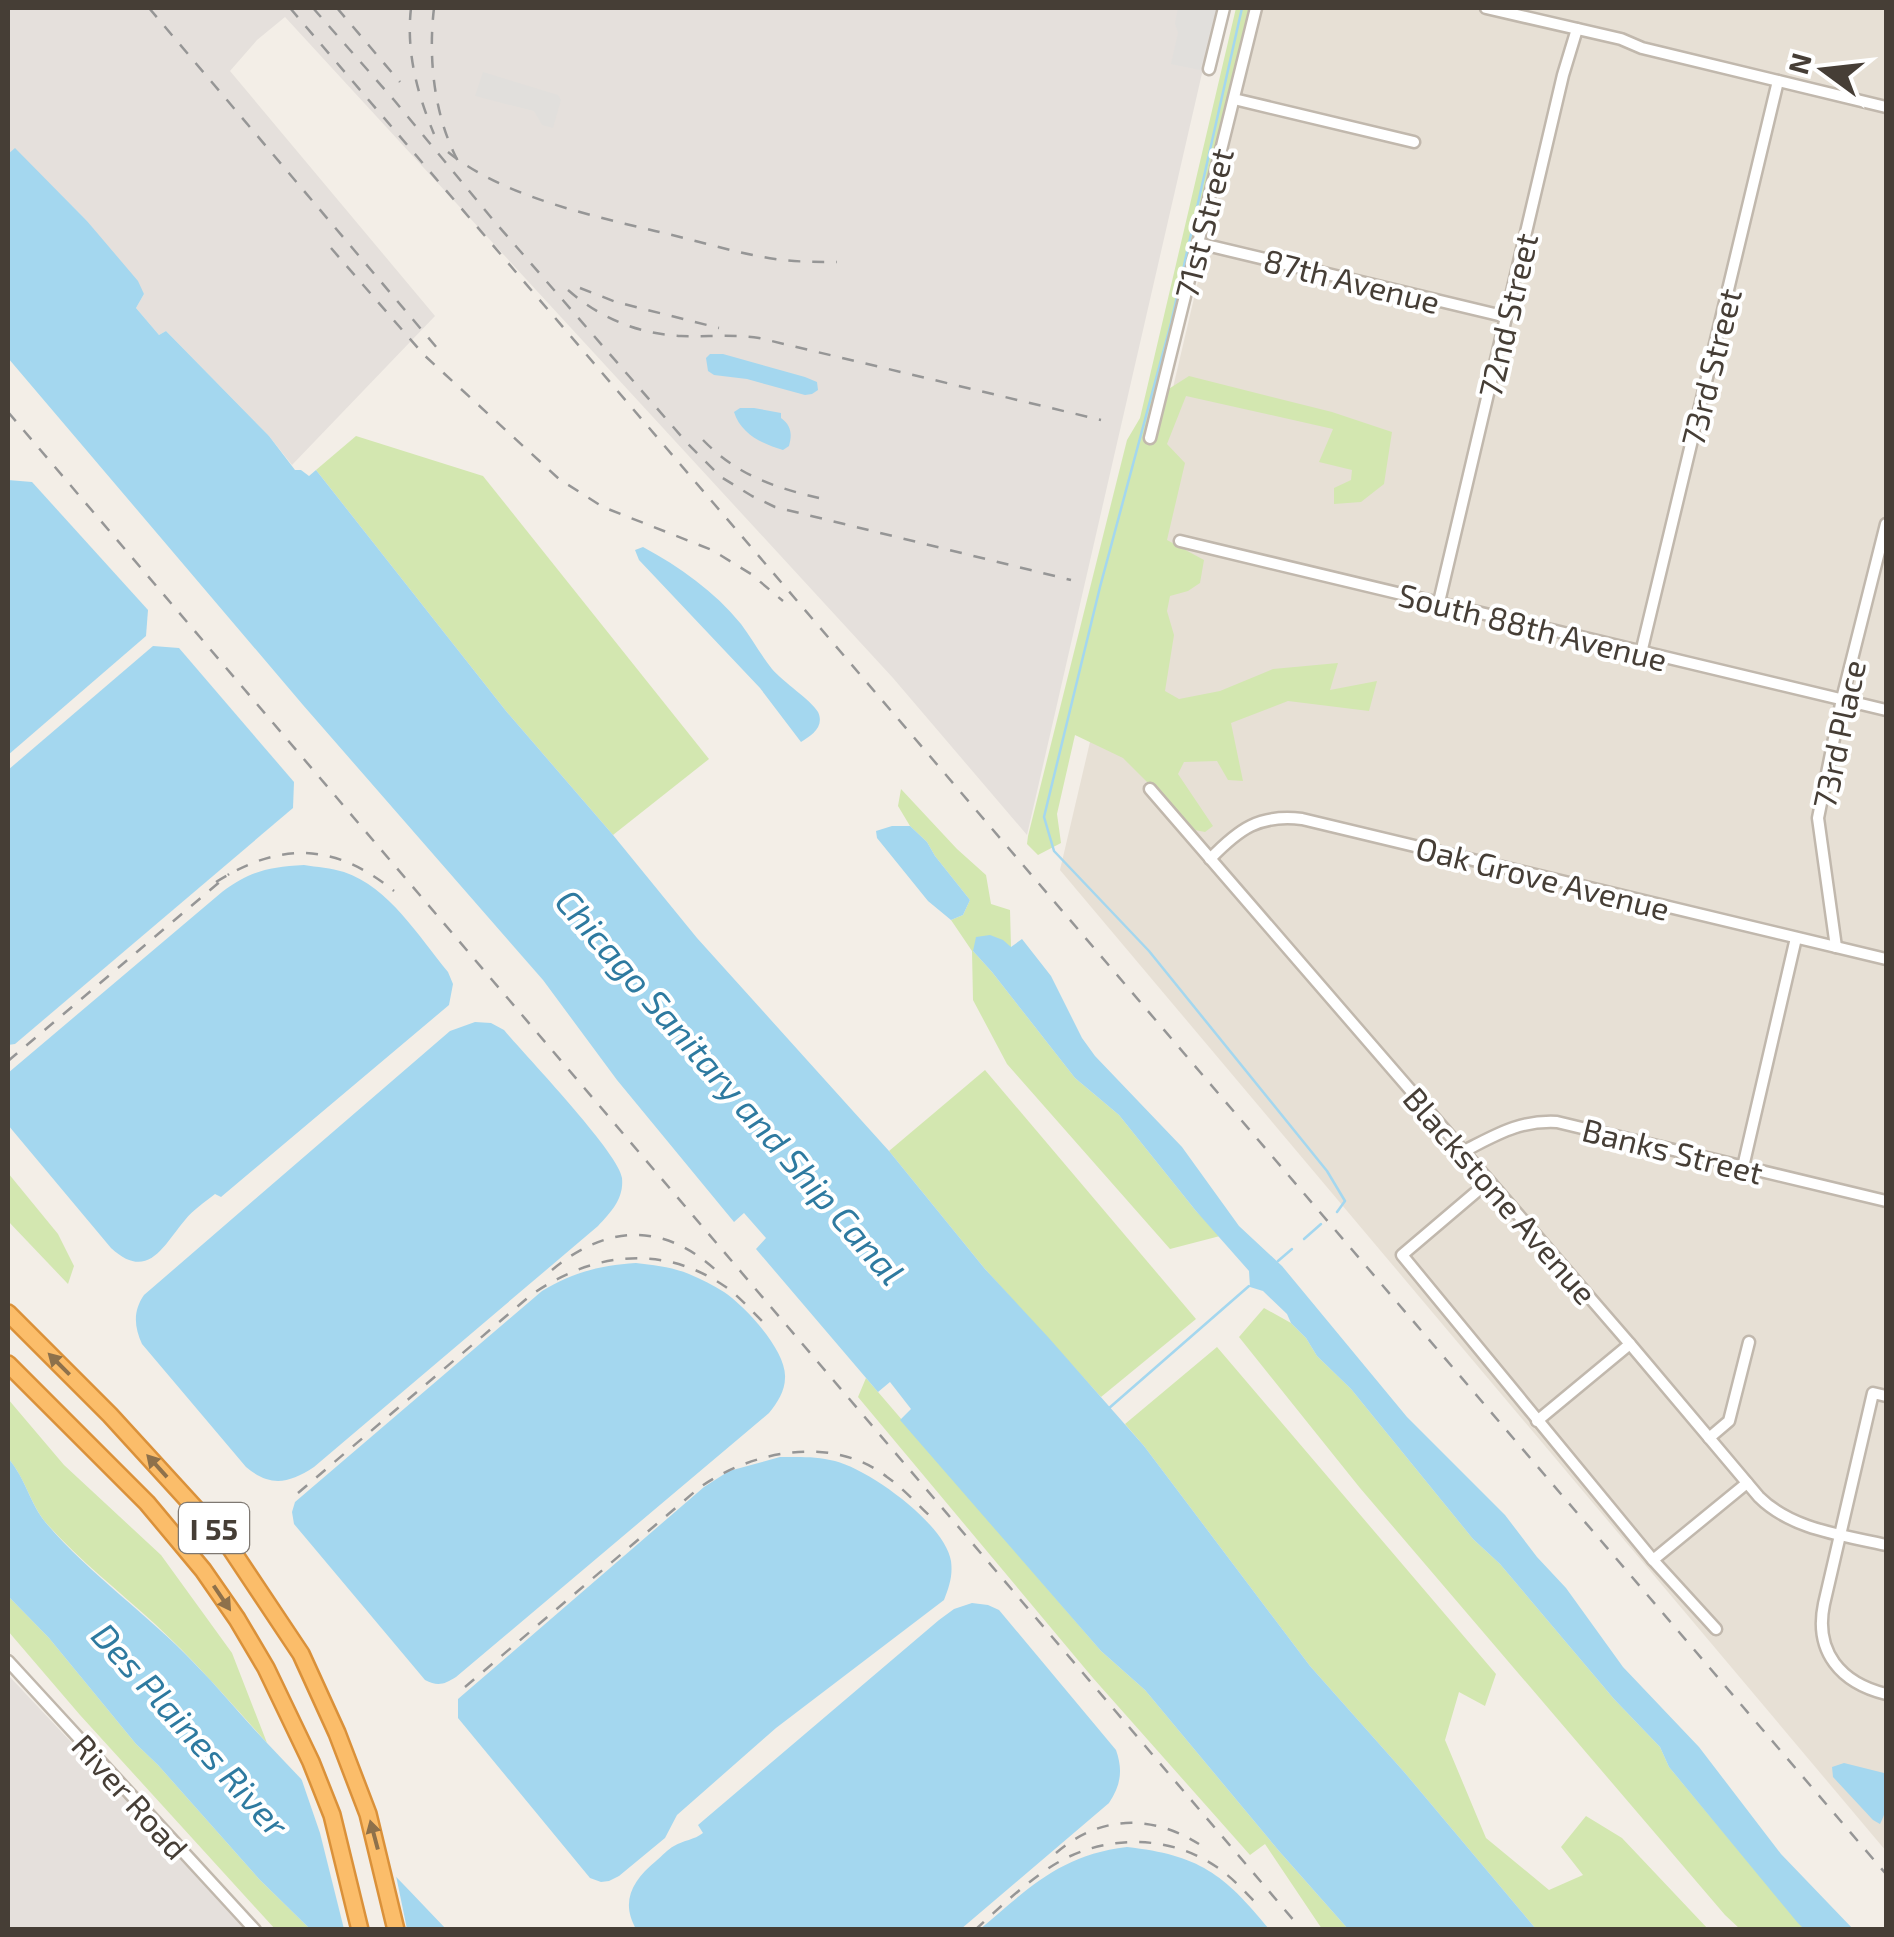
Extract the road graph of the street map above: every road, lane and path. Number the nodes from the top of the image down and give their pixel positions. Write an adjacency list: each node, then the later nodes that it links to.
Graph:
1 (1224, 8): 5 (street)
2 (1256, 8): 7 (street, 71st Street)
3 (1486, 8): 4 (street)
4 (1576, 29): 6 (street); 11 (street, 72nd Street)
5 (1209, 69)
6 (1778, 81): 8 (street); 16 (street, 73rd Street)
7 (1234, 100): 9 (street); 10 (street, 71st Street)
8 (1886, 107)
9 (1414, 142)
10 (1198, 243): 11 (street, 87th Avenue); 12 (street, 71st Street)
11 (1506, 317): 15 (street, 72nd Street)
12 (1150, 438)
13 (1886, 524): 17 (street, 73rd Place)
14 (1180, 540): 15 (street, South 88th Avenue)
15 (1439, 602): 16 (street, South 88th Avenue)
16 (1641, 653): 17 (street, South 88th Avenue)
17 (1842, 699): 18 (street, South 88th Avenue); 22 (street, 73rd Place)
18 (1886, 710)
19 (1150, 789): 20 (street, Blackstone Avenue)
20 (1210, 859): 21 (street, Oak Grove Avenue); 24 (street, Blackstone Avenue)
21 (1796, 938): 22 (street, Oak Grove Avenue); 25 (street)
22 (1836, 947): 23 (street, Oak Grove Avenue)
23 (1886, 959)
24 (1464, 1151): 25 (street, Banks Street); 26 (street, Blackstone Avenue)
25 (1743, 1167): 27 (street, Banks Street)
26 (1489, 1182): 30 (street, Blackstone Avenue); 33 (street)
27 (1886, 1201)
28 (8, 1313): 44 (highway, I 55, one-way to 28)
29 (1749, 1342): 34 (street)
30 (1630, 1344): 33 (street); 34 (street, Blackstone Avenue)
31 (8, 1364): 43 (highway, I 55, one-way to 43)
32 (1886, 1396): 36 (street)
33 (1537, 1421): 38 (street)
34 (1709, 1438): 35 (street, Blackstone Avenue)
35 (1747, 1484): 36 (street, Blackstone Avenue); 38 (street)
36 (1840, 1534): 37 (street, Blackstone Avenue); 41 (street)
37 (1886, 1545)
38 (1653, 1560): 39 (street)
39 (1716, 1630)
40 (8, 1661): 42 (street, River Road)
41 (1886, 1694)
42 (255, 1930)
43 (360, 1930)
44 (396, 1930)

